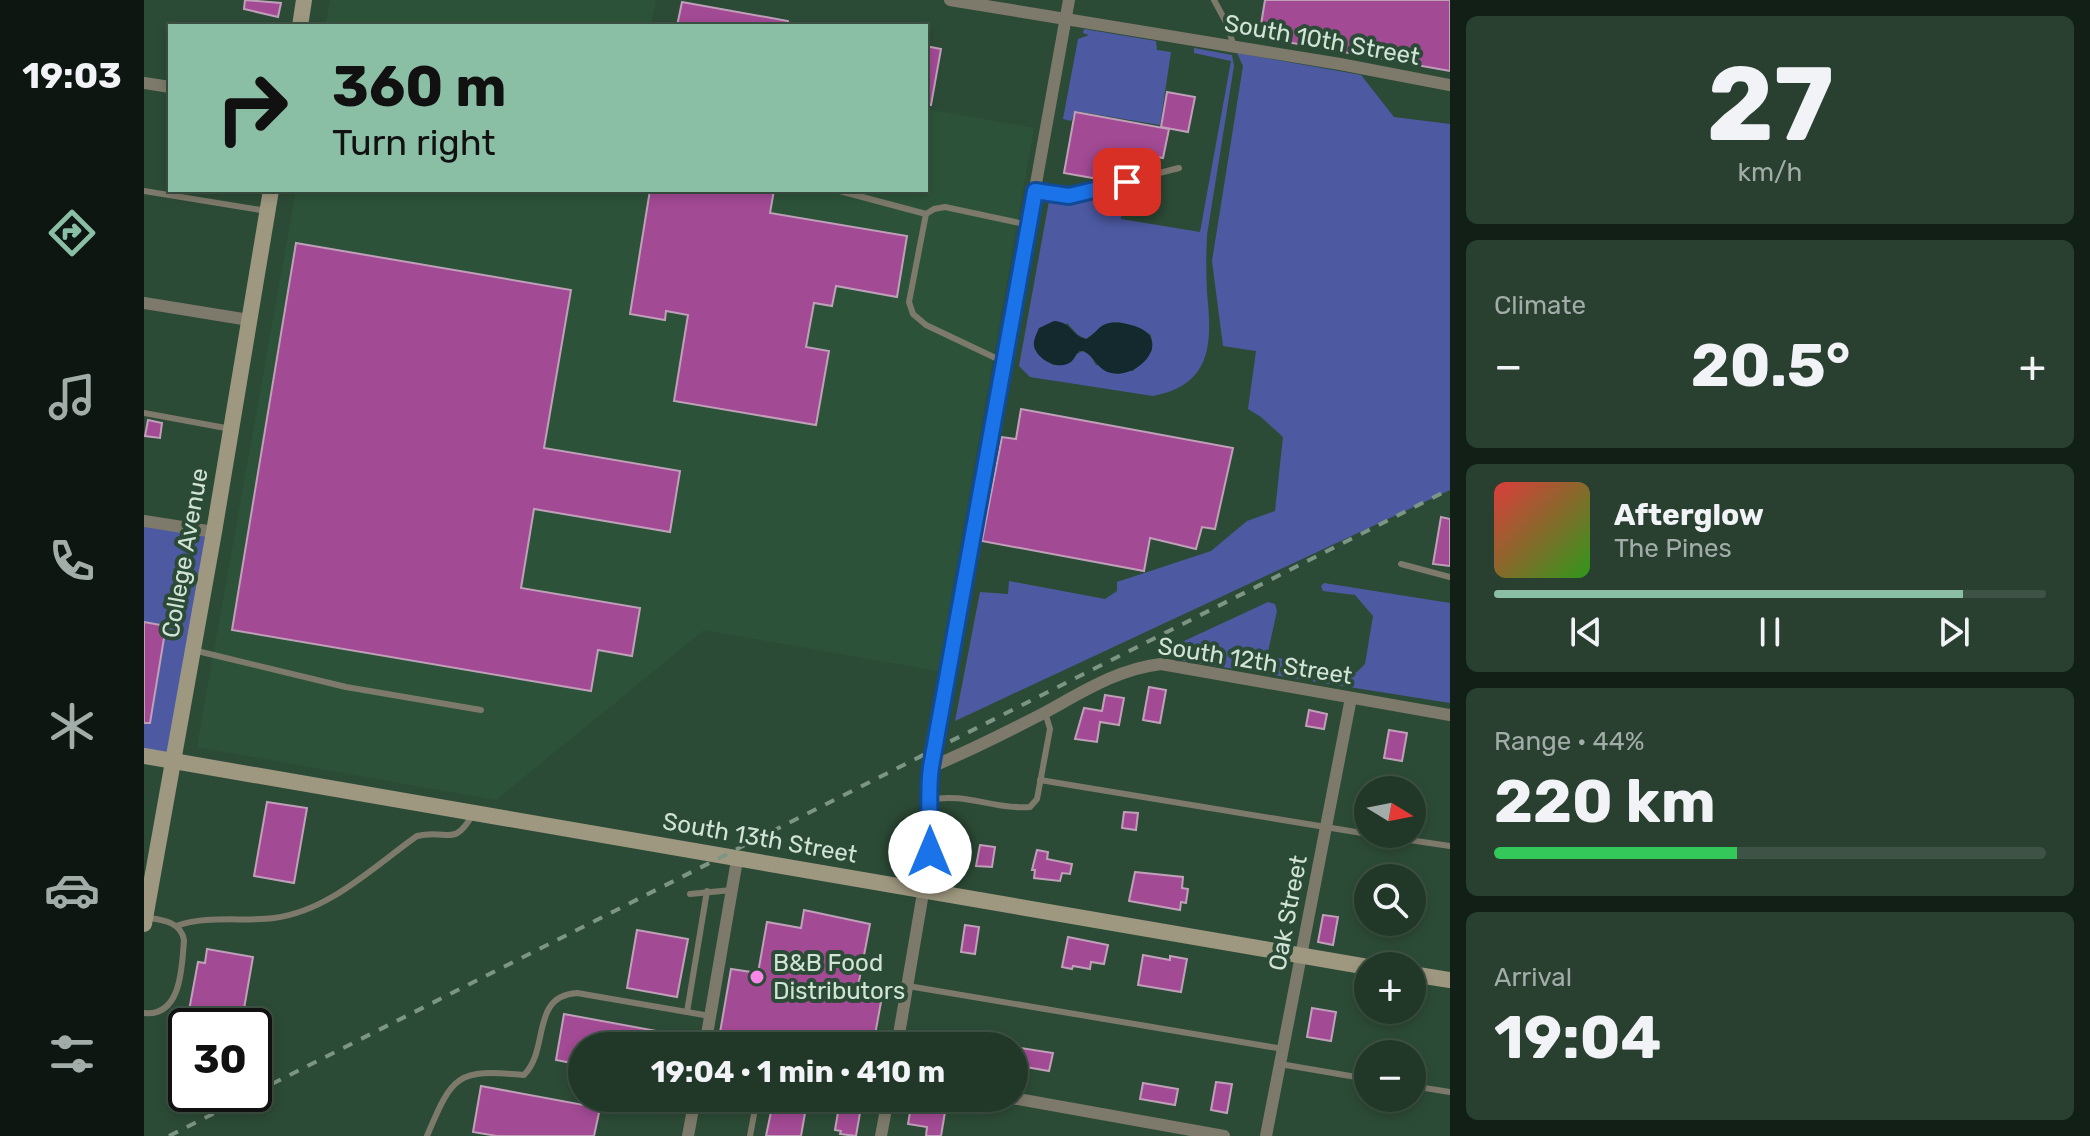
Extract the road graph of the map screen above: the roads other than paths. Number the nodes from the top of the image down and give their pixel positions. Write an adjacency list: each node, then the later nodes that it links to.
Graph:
1 (304, 0): 6 (main road)
2 (950, 0): 5 (street, South 10th Street)
3 (1069, 0): 5 (street)
4 (1214, 0): 7 (lane)
5 (1066, 21): 7 (street, South 10th Street); 13 (street)
6 (300, 24)
7 (1234, 47): 9 (street, South 10th Street)
8 (144, 83): 10 (street)
9 (1450, 85)
10 (168, 87)
11 (1179, 168): 13 (lane)
12 (144, 191): 16 (lane)
13 (1035, 191): 18 (street)
14 (271, 192): 16 (main road, College Avenue)
15 (844, 192): 17 (lane)
16 (267, 212): 20 (main road, College Avenue)
17 (926, 214): 18 (lane); 21 (lane)
18 (1029, 225): 21 (street)
19 (144, 303): 20 (street)
20 (249, 320): 23 (main road, College Avenue)
21 (1004, 362): 35 (street)
22 (144, 413): 23 (lane)
23 (231, 429): 25 (main road, College Avenue)
24 (144, 521): 25 (street)
25 (214, 532): 28 (main road, College Avenue)
26 (1401, 564): 27 (lane)
27 (1450, 577)
28 (193, 650): 30 (lane); 34 (main road, College Avenue)
29 (1351, 698): 31 (street, South 12th Street); 32 (street, South 12th Street); 39 (street, Oak Street)
30 (481, 710)
31 (1045, 712): 35 (street, South 12th Street); 36 (lane)
32 (1450, 715)
33 (144, 756): 34 (main road, South 13th Street)
34 (173, 761): 38 (main road, South 13th Street); 44 (main road, College Avenue)
35 (931, 767): 37 (street)
36 (1040, 780): 37 (lane); 39 (lane)
37 (928, 801): 47 (street)
38 (474, 813): 43 (main road, South 13th Street); 50 (lane)
39 (1326, 828): 40 (lane); 51 (street, Oak Street)
40 (1354, 832)
41 (1426, 842): 42 (lane)
42 (1450, 846)
43 (737, 860): 45 (street); 47 (main road, South 13th Street)
44 (149, 864): 49 (main road, College Avenue)
45 (732, 890): 46 (lane); 58 (street)
46 (707, 891): 48 (lane); 56 (lane)
47 (925, 891): 51 (main road, South 13th Street); 55 (street)
48 (690, 894)
49 (145, 921): 50 (lane)
50 (176, 926): 57 (lane)
51 (1302, 956): 52 (main road, South 13th Street); 61 (street, Oak Street)
52 (1354, 965)
53 (1426, 976): 54 (main road)
54 (1450, 980)
55 (908, 986): 60 (street); 61 (lane)
56 (687, 1012): 58 (lane); 70 (lane)
57 (144, 1013)
58 (710, 1016): 59 (street)
59 (708, 1032)
60 (900, 1032)
61 (1283, 1049): 62 (street, Oak Street)
62 (1280, 1064): 63 (lane); 75 (street, Oak Street)
63 (1354, 1077)
64 (1426, 1088): 65 (lane)
65 (1450, 1092)
66 (1028, 1101): 74 (street)
67 (693, 1112): 71 (street)
68 (754, 1112): 72 (lane)
69 (885, 1112): 73 (street)
70 (427, 1136)
71 (690, 1136)
72 (750, 1136)
73 (881, 1136)
74 (1224, 1136)
75 (1266, 1136)

